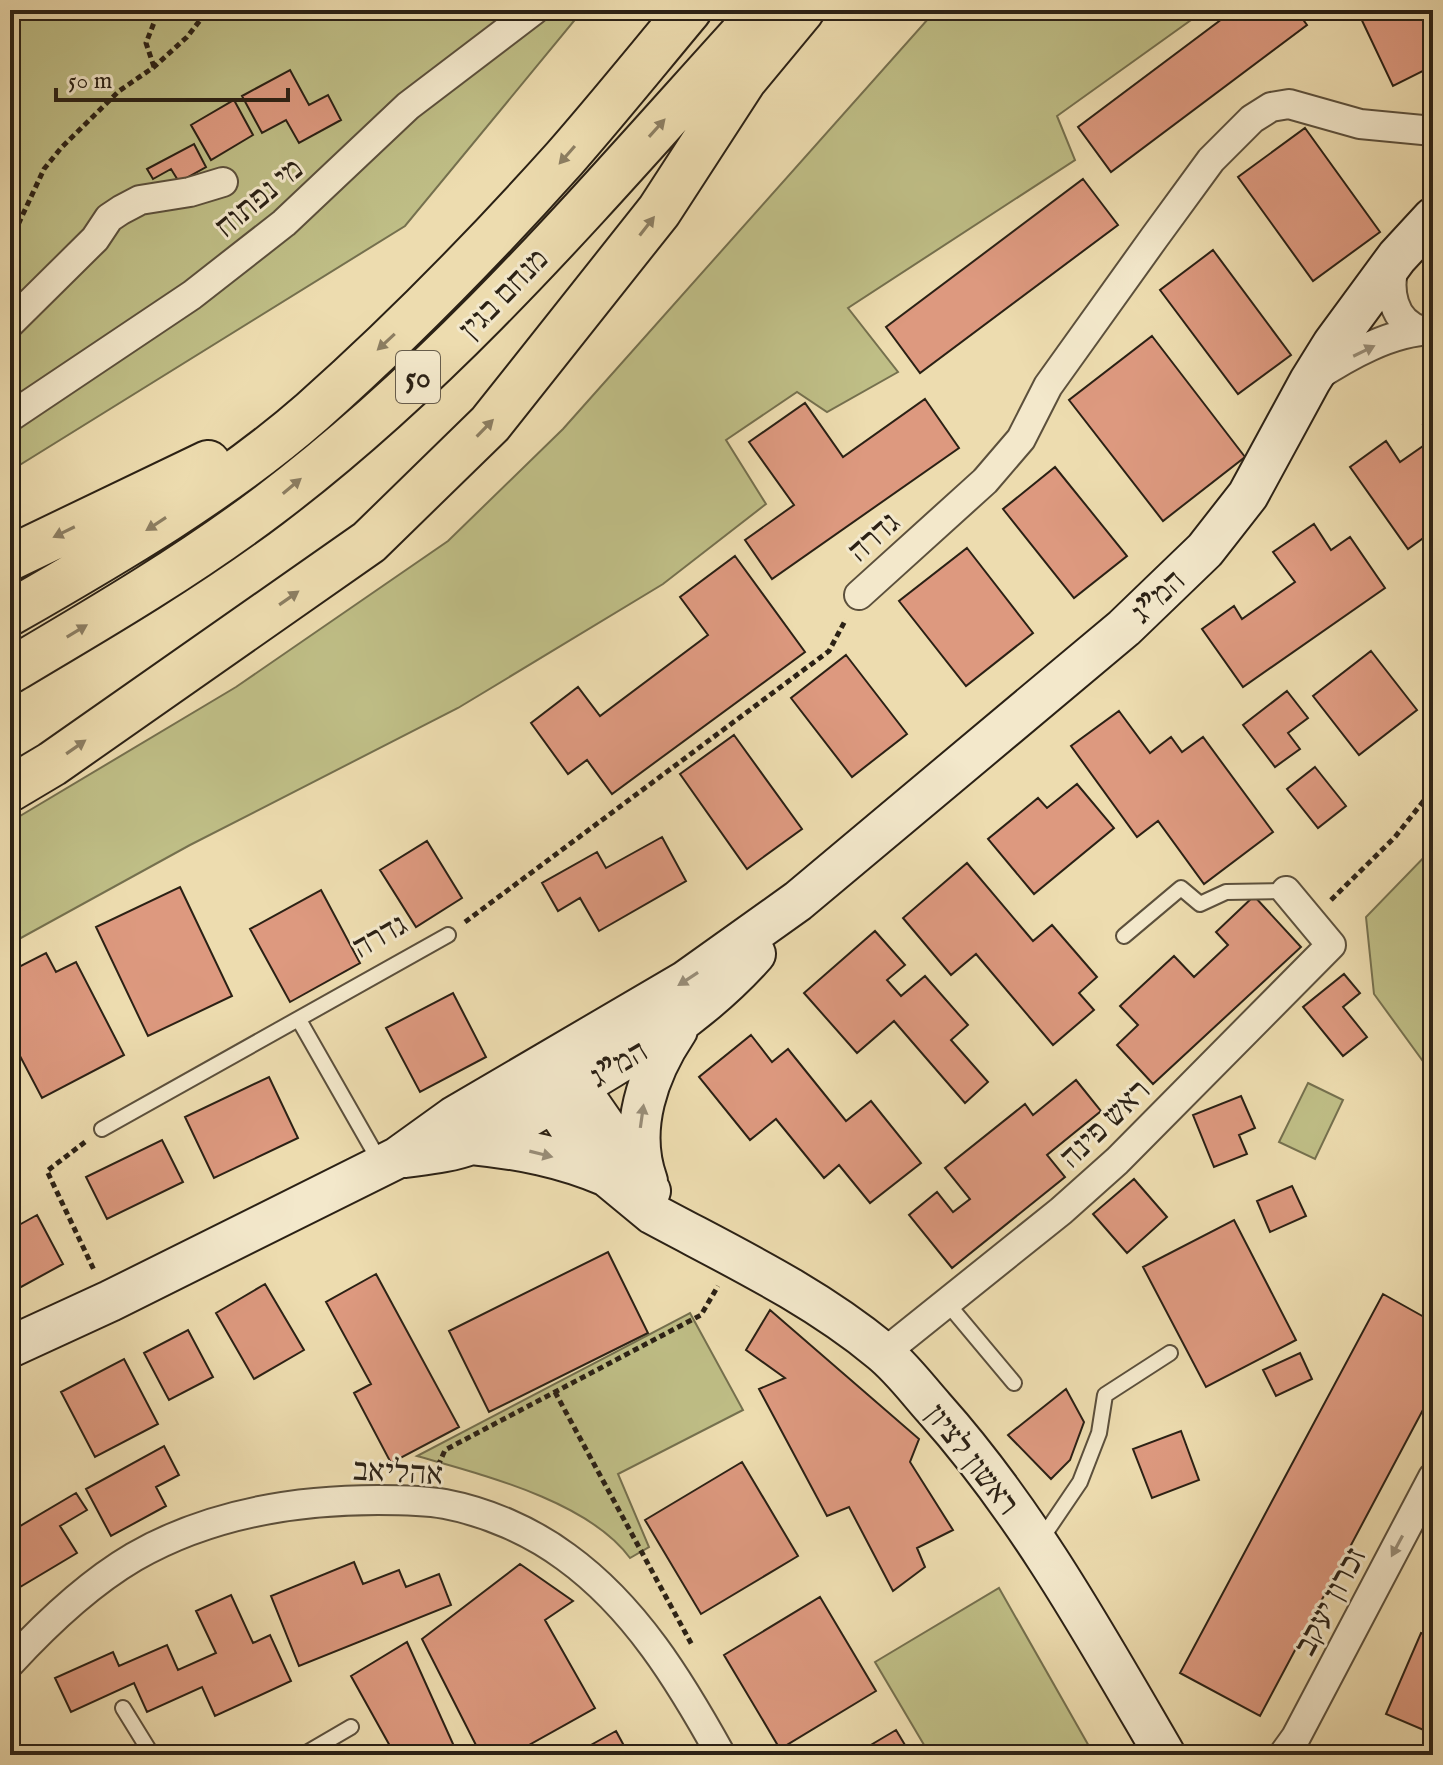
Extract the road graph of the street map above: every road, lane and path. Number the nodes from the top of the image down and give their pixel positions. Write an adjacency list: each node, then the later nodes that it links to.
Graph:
1 (159, 10): 7 (path)
2 (208, 10): 7 (path)
3 (534, 10): 17 (street, מי נפתוח)
4 (689, 10): 16 (highway, מנחם בגין / 50, one-way to 16)
5 (764, 10): 21 (highway, מנחם בגין / 50, one-way to 5)
6 (802, 10): 22 (highway, one-way to 6)
7 (154, 67): 11 (path)
8 (1433, 131): 19 (street, גדרה)
9 (223, 182): 13 (street)
10 (1433, 218): 12 (street, המ"ג)
11 (10, 242)
12 (1397, 257): 14 (street); 15 (street, המ"ג)
13 (10, 323)
14 (1427, 330): 15 (street, one-way to 14)
15 (1310, 381): 25 (street, המ"ג)
16 (311, 413): 18 (highway, one-way to 18); 20 (highway, מנחם בגין / 50, one-way to 20)
17 (10, 417)
18 (10, 558)
19 (859, 595): 27 (path, גדרה)
20 (10, 613)
21 (10, 671)
22 (10, 789)
23 (1433, 789): 26 (path)
24 (1286, 891): 26 (street, ראש פינה); 28 (lane)
25 (798, 901): 30 (street, המ"ג); 31 (street, המ"ג, one-way to 31)
26 (1311, 921): 39 (street, ראש פינה)
27 (448, 935): 29 (lane, גדרה)
28 (1124, 936)
29 (299, 1020): 32 (lane, גדרה); 34 (lane)
30 (681, 1024): 31 (street, המ"ג); 36 (street, one-way to 30)
31 (559, 1085): 33 (street, המ"ג); 34 (street, המ"ג); 35 (street, ראשון לציון); 36 (street, ראשון לציון)
32 (102, 1129): 38 (path)
33 (472, 1144): 34 (street, המ"ג); 35 (street, one-way to 35)
34 (389, 1161): 38 (street, המ"ג)
35 (607, 1176): 37 (street, ראשון לציון)
36 (651, 1192): 37 (street, ראשון לציון)
37 (718, 1249): 41 (street, ראשון לציון); 44 (path)
38 (110, 1301): 40 (street, המ"ג)
39 (947, 1303): 41 (street, ראש פינה); 43 (lane)
40 (10, 1347)
41 (884, 1353): 47 (street, ראשון לציון)
42 (1170, 1353): 47 (lane)
43 (1014, 1383)
44 (555, 1392): 46 (path); 48 (path)
45 (1433, 1477): 56 (street, זכרון יעקב, one-way to 56)
46 (423, 1502): 49 (street, אהליאב); 54 (street, אהליאב)
47 (1038, 1544): 55 (street, ראשון לציון)
48 (698, 1657)
49 (10, 1663)
50 (123, 1708): 52 (lane)
51 (351, 1727): 53 (lane)
52 (152, 1755)
53 (303, 1755)
54 (721, 1755)
55 (1165, 1755)
56 (1283, 1755)

